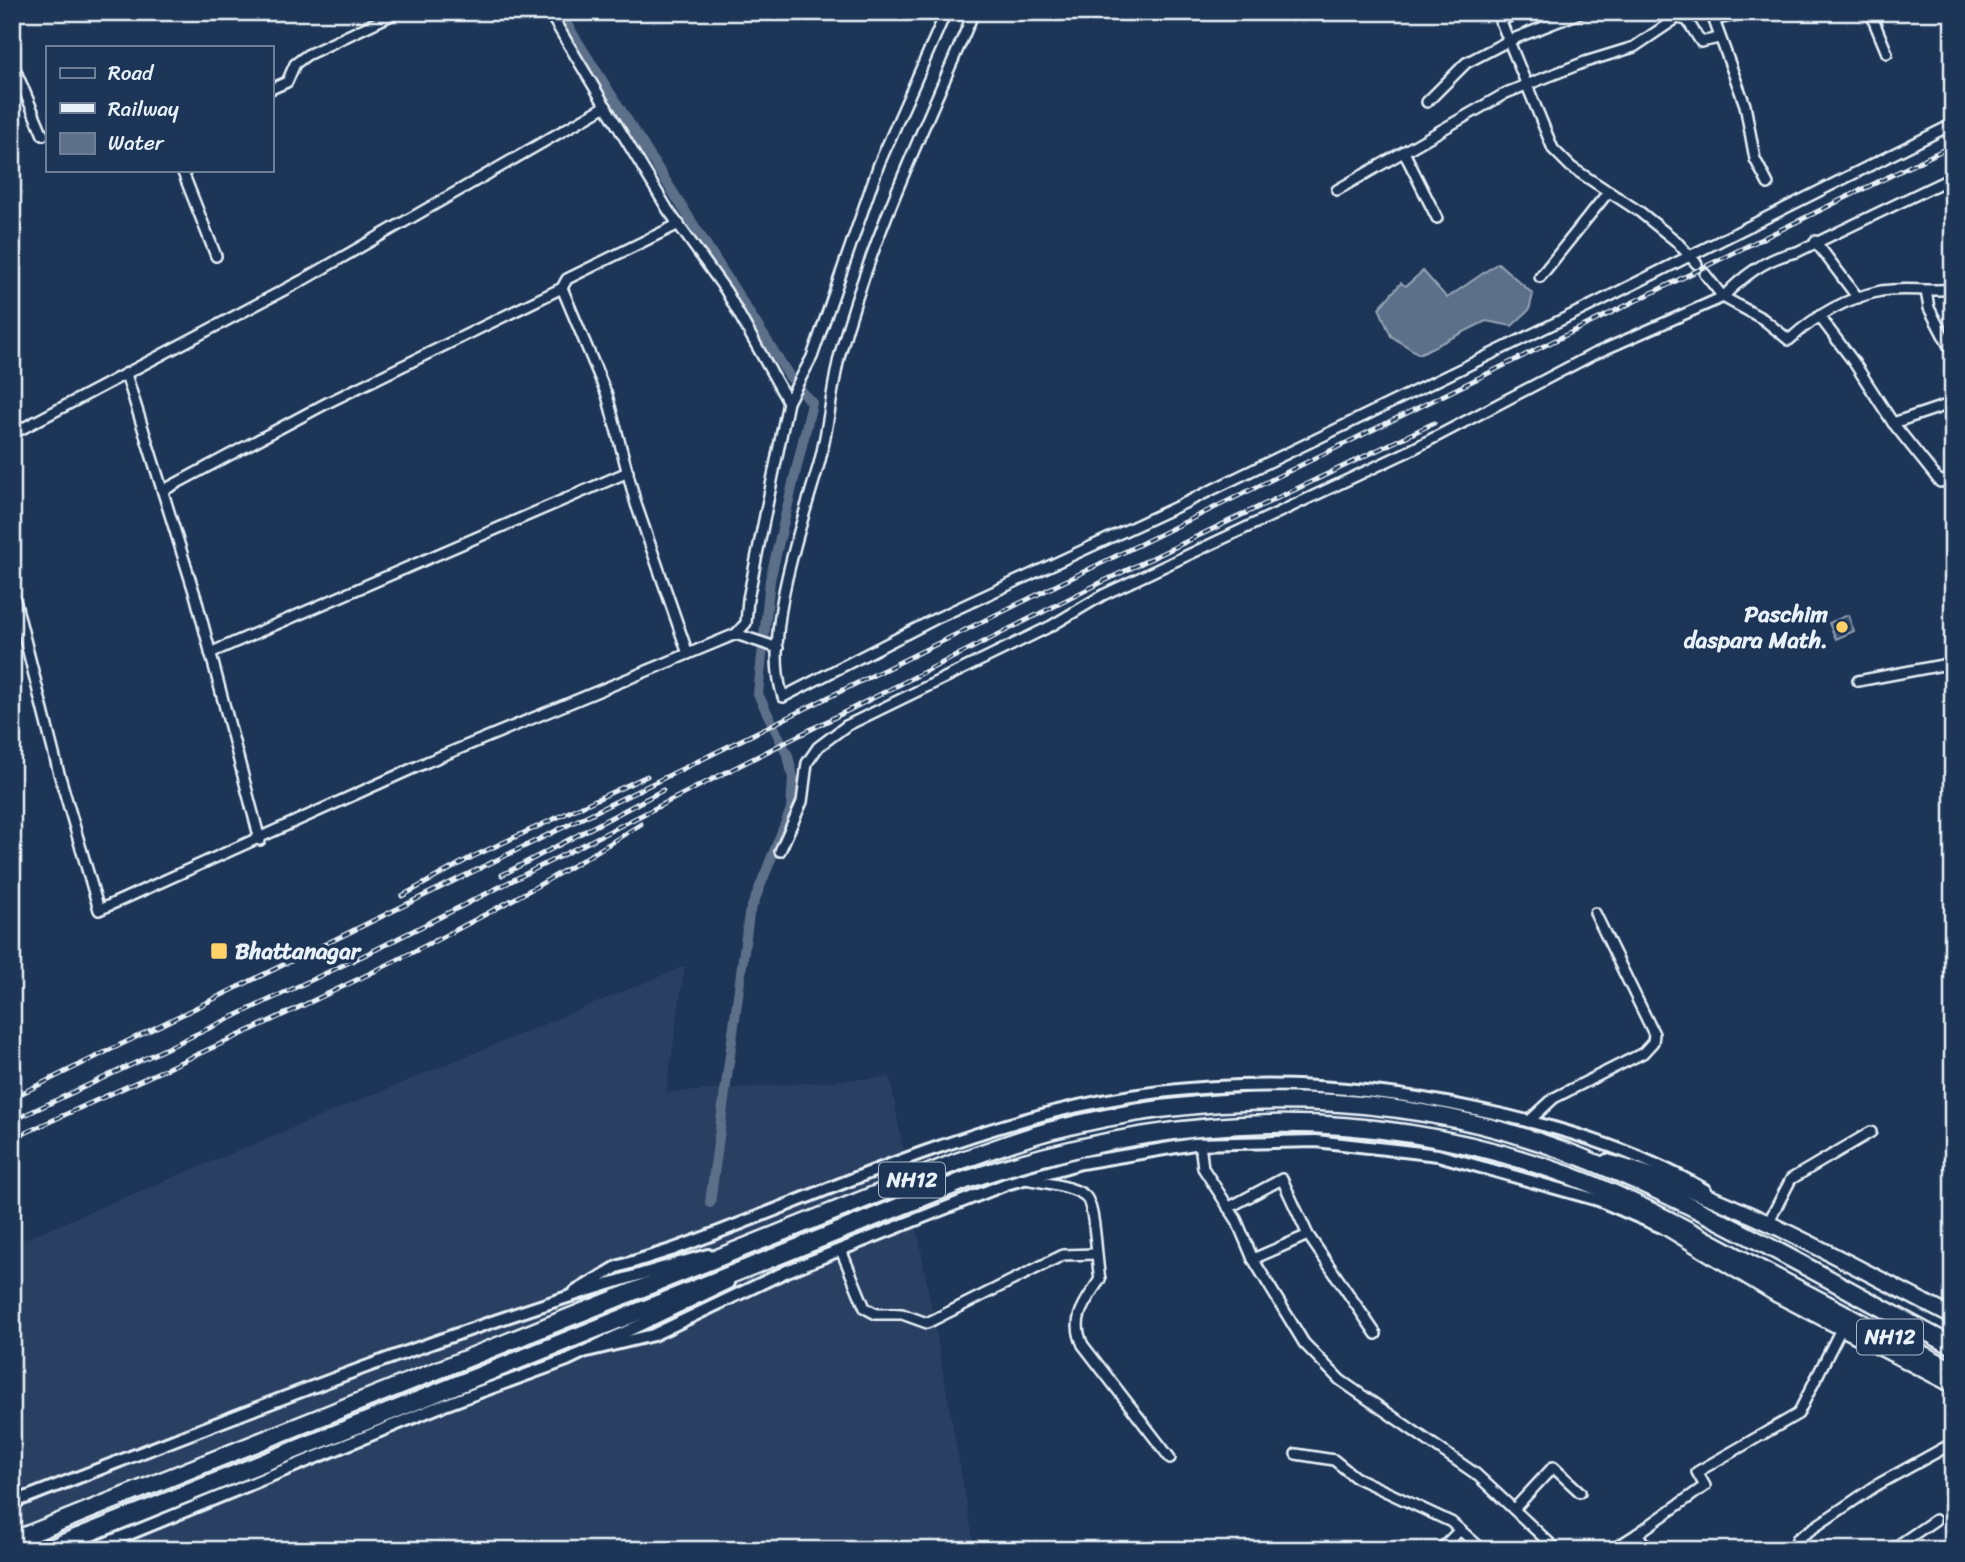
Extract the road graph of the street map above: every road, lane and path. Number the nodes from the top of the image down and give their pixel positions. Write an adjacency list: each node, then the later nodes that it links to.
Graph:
1 (398, 12): 16 (street)
2 (549, 12): 18 (street)
3 (946, 12): 43 (street)
4 (974, 12): 52 (street)
5 (1519, 12): 10 (street)
6 (1582, 12): 12 (street)
7 (1748, 12): 9 (street)
8 (1870, 12): 13 (street)
9 (1712, 16): 11 (street)
10 (1498, 17): 12 (street)
11 (1719, 38): 15 (street); 24 (street)
12 (1508, 41): 15 (street); 17 (street)
13 (1887, 53)
14 (12, 62): 20 (street)
15 (1525, 85): 21 (street); 26 (street)
16 (273, 88)
17 (1427, 102)
18 (606, 106): 28 (street); 42 (street)
19 (1953, 124): 31 (street)
20 (43, 135)
21 (1404, 152): 25 (street); 27 (street)
22 (183, 172): 30 (street)
23 (1953, 177): 29 (street)
24 (1768, 184)
25 (1337, 190)
26 (1609, 191): 31 (street); 34 (street)
27 (1437, 218)
28 (678, 224): 35 (street); 43 (street)
29 (1815, 241): 38 (street); 39 (street)
30 (216, 256)
31 (1690, 256): 32 (street); 52 (street)
32 (1697, 264)
33 (1705, 274): 38 (street)
34 (1540, 277)
35 (562, 288): 47 (street); 49 (street)
36 (1953, 289): 37 (street)
37 (1926, 291): 39 (street); 41 (street)
38 (1723, 297): 40 (street); 58 (street)
39 (1858, 298): 40 (street)
40 (1819, 316): 45 (street)
41 (1953, 354)
42 (126, 374): 46 (street); 49 (street)
43 (789, 402): 51 (street)
44 (1953, 403): 45 (street)
45 (1893, 423): 48 (street)
46 (12, 434)
47 (628, 472): 53 (street); 54 (street)
48 (1953, 478)
49 (164, 490): 53 (street)
50 (12, 588): 57 (street)
51 (736, 634): 52 (street); 54 (street)
52 (778, 648)
53 (209, 653): 57 (street)
54 (688, 654): 57 (street)
55 (1953, 663): 56 (street)
56 (1858, 681)
57 (260, 840)
58 (780, 851)
59 (1595, 913): 60 (street)
60 (1528, 1122): 67 (street); 76 (street)
61 (1871, 1132): 68 (street)
62 (1200, 1143): 64 (street); 66 (street); 70 (street)
63 (1565, 1151): 67 (main road); 71 (highway, NH12); 80 (highway, NH12)
64 (1024, 1179): 72 (street); 74 (street)
65 (1613, 1194): 70 (main road); 73 (highway, NH12); 82 (highway, NH12)
66 (1228, 1208): 69 (street); 75 (street)
67 (1741, 1211): 68 (main road)
68 (1768, 1223): 77 (main road)
69 (1308, 1235): 75 (street); 79 (street)
70 (1687, 1240): 78 (main road)
71 (745, 1245): 76 (street); 93 (highway, NH12)
72 (841, 1250): 74 (street); 81 (street)
73 (790, 1251): 81 (street); 94 (highway, NH12)
74 (1095, 1254): 86 (street)
75 (1253, 1259): 89 (street)
76 (575, 1292): 88 (street)
77 (1953, 1317)
78 (1842, 1327): 83 (main road); 92 (street)
79 (1376, 1334)
80 (1953, 1346)
81 (587, 1351): 95 (street)
82 (1953, 1370)
83 (1953, 1385)
84 (1953, 1443): 101 (street)
85 (1296, 1454): 91 (street)
86 (1170, 1458)
87 (1580, 1492): 89 (street)
88 (12, 1503)
89 (1514, 1509): 98 (street)
90 (1935, 1520): 102 (street)
91 (1460, 1530): 96 (street); 97 (street)
92 (1637, 1534): 99 (street); 100 (street)
93 (12, 1541)
94 (46, 1550)
95 (90, 1550)
96 (1440, 1550)
97 (1483, 1550)
98 (1557, 1550)
99 (1612, 1550)
100 (1649, 1550)
101 (1796, 1550)
102 (1891, 1550)

